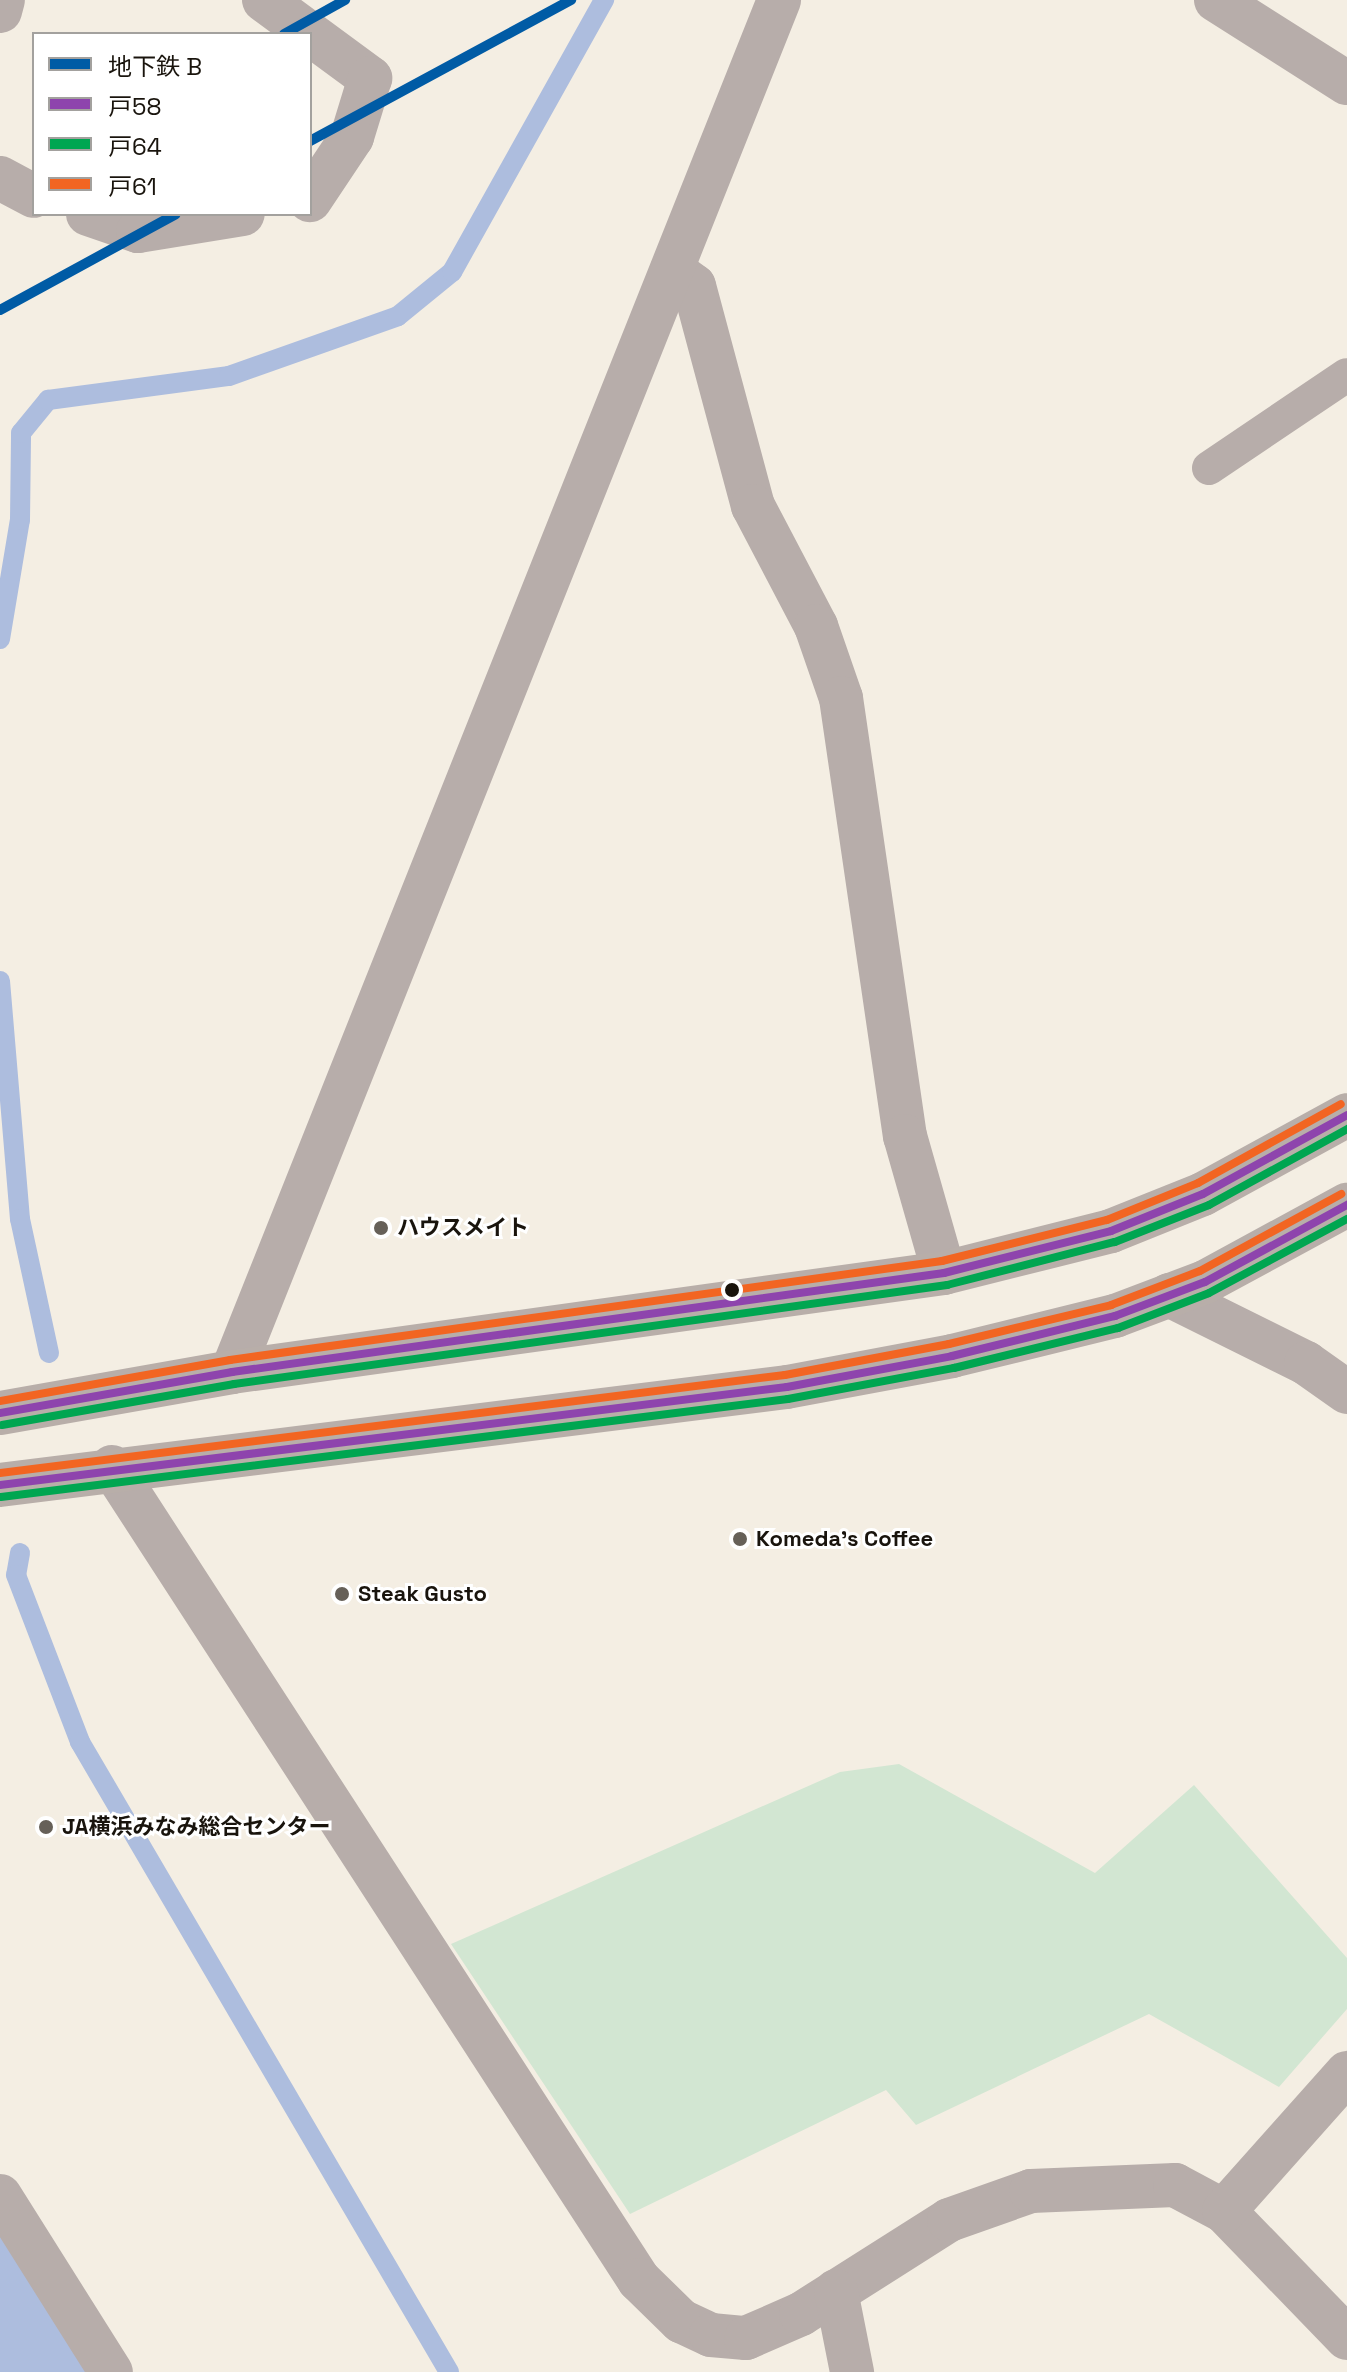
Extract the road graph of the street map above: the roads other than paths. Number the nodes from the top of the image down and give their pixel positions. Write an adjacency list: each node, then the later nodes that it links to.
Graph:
1 (3, 0): 5 (street)
2 (264, 0): 6 (street)
3 (779, 0): 14 (street)
4 (1216, 0): 8 (street)
5 (0, 11)
6 (307, 32)
7 (312, 35): 11 (street)
8 (1347, 83)
9 (0, 178): 10 (street)
10 (32, 195)
11 (312, 197)
12 (94, 216): 13 (street)
13 (231, 216)
14 (672, 270): 19 (street); 21 (street)
15 (1347, 375): 16 (lane)
16 (1209, 468)
17 (1347, 1115): 19 (main road)
18 (1347, 1205): 20 (main road)
19 (944, 1273): 21 (main road)
20 (1169, 1295): 22 (street); 24 (main road)
21 (232, 1372): 23 (main road)
22 (1347, 1392)
23 (0, 1413)
24 (112, 1467): 25 (main road); 29 (street)
25 (0, 1485)
26 (1347, 2073): 28 (street)
27 (0, 2196): 31 (street)
28 (1224, 2211): 29 (street); 30 (street)
29 (836, 2291): 32 (street)
30 (1347, 2338)
31 (111, 2372)
32 (852, 2372)

